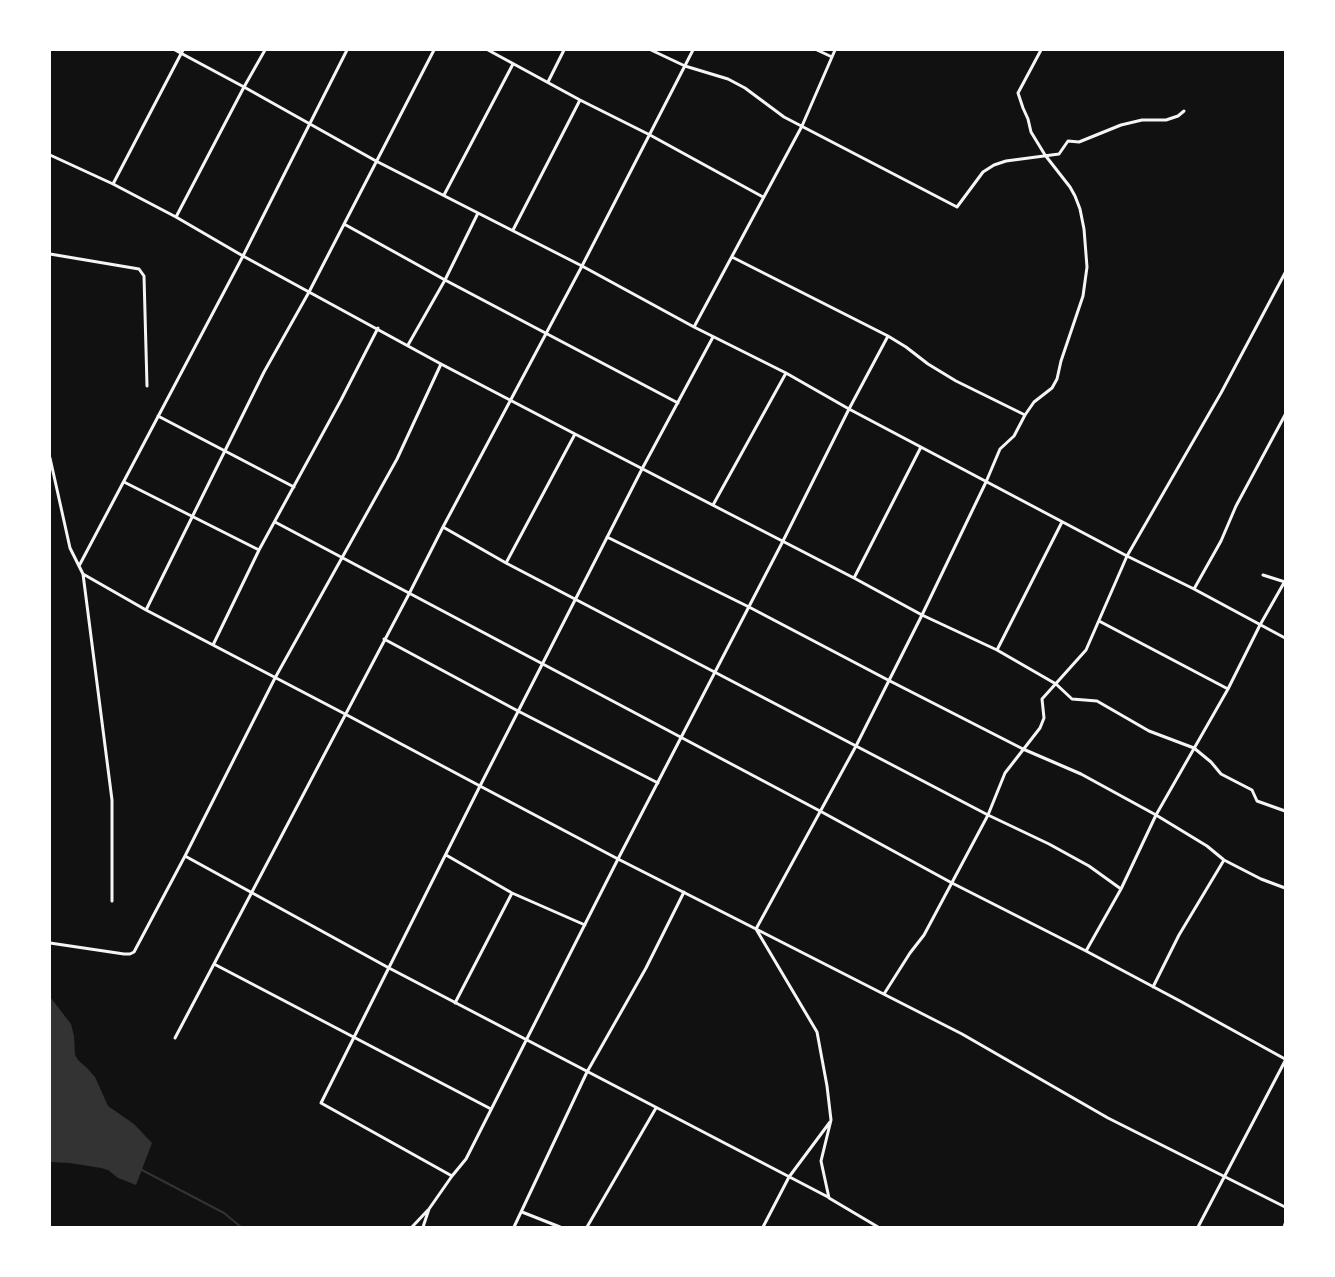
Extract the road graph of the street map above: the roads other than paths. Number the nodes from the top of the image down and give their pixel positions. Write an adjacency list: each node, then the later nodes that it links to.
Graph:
1 (175, 50): 12 (street)
2 (265, 50): 17 (street)
3 (347, 50): 20 (street)
4 (434, 50): 25 (street)
5 (488, 50): 14 (street)
6 (564, 50): 16 (street)
7 (651, 50): 15 (street)
8 (693, 50): 15 (street)
9 (817, 50): 13 (street)
10 (835, 50): 13 (street)
11 (1041, 50): 24 (street)
12 (182, 52): 17 (street); 26 (street)
13 (832, 57): 21 (street)
14 (513, 64): 16 (street); 27 (street)
15 (685, 66): 21 (street); 22 (street)
16 (548, 82): 18 (street)
17 (244, 87): 20 (street); 30 (street)
18 (580, 100): 22 (street); 32 (street)
19 (1184, 111): 24 (street)
20 (310, 124): 25 (street); 34 (street)
21 (802, 126): 24 (street); 28 (street)
22 (650, 135): 28 (street); 36 (street)
23 (50, 155): 26 (street)
24 (1044, 155): 52 (street)
25 (376, 161): 27 (street); 31 (street)
26 (113, 184): 30 (street)
27 (444, 195): 29 (street)
28 (763, 197): 35 (street)
29 (478, 213): 32 (street); 38 (street)
30 (176, 217): 34 (street)
31 (344, 224): 38 (street); 39 (street)
32 (513, 230): 36 (street)
33 (50, 254): 48 (street)
34 (243, 256): 39 (street); 54 (street)
35 (732, 257): 40 (street); 43 (street)
36 (582, 266): 40 (street); 42 (street)
37 (1285, 273): 71 (street)
38 (445, 280): 42 (street); 45 (street)
39 (309, 292): 41 (street); 57 (street)
40 (694, 327): 44 (street)
41 (378, 328): 45 (street); 62 (street)
42 (546, 333): 49 (street); 50 (street)
43 (888, 336): 51 (street); 52 (street)
44 (713, 337): 47 (street); 50 (street)
45 (408, 345): 46 (street)
46 (441, 364): 49 (street); 72 (street)
47 (786, 373): 51 (street); 63 (street)
48 (147, 386)
49 (511, 399): 55 (street); 67 (street)
50 (678, 403): 59 (street)
51 (849, 409): 56 (street); 69 (street)
52 (1025, 415): 61 (street)
53 (1285, 415): 79 (street)
54 (158, 416): 57 (street); 60 (street)
55 (575, 434): 59 (street); 73 (street)
56 (921, 447): 61 (street); 77 (street)
57 (225, 450): 62 (street); 64 (street)
58 (50, 458): 74 (street)
59 (642, 469): 63 (street); 68 (street)
60 (124, 482): 64 (street); 74 (street)
61 (986, 482): 66 (street); 84 (street)
62 (294, 486): 65 (street)
63 (713, 505): 69 (street)
64 (192, 516): 70 (street); 83 (street)
65 (274, 522): 70 (street); 72 (street)
66 (1062, 522): 71 (street); 90 (street)
67 (442, 527): 73 (street); 80 (street)
68 (607, 537): 81 (street); 82 (street)
69 (783, 541): 77 (street); 82 (street)
70 (258, 550): 89 (street)
71 (1127, 556): 79 (street); 85 (street)
72 (341, 558): 80 (street); 93 (street)
73 (506, 563): 81 (street)
74 (79, 566): 75 (street)
75 (83, 574): 83 (street); 119 (street)
76 (1263, 575): 78 (street)
77 (854, 578): 84 (street)
78 (1285, 582): 86 (street)
79 (1194, 589): 86 (street)
80 (410, 592): 88 (street); 91 (street)
81 (576, 598): 91 (street); 92 (street)
82 (749, 607): 92 (street); 94 (street)
83 (146, 610): 89 (street)
84 (922, 615): 90 (street); 94 (street)
85 (1099, 621): 95 (street); 96 (street)
86 (1260, 624): 87 (street); 96 (street)
87 (1285, 638)
88 (384, 639): 97 (street); 98 (street)
89 (213, 645): 93 (street)
90 (997, 650): 95 (street)
91 (543, 663): 97 (street); 99 (street)
92 (715, 672): 99 (street); 100 (street)
93 (275, 678): 98 (street); 110 (street)
94 (888, 680): 100 (street); 102 (street)
95 (1056, 684): 101 (street); 102 (street)
96 (1228, 689): 101 (street)
97 (518, 712): 103 (street); 104 (street)
98 (345, 714): 104 (street); 117 (street)
99 (681, 737): 103 (street); 105 (street)
100 (856, 746): 105 (street); 107 (street)
101 (1194, 748): 106 (street); 108 (street)
102 (1023, 749): 107 (street); 108 (street)
103 (658, 783): 111 (street)
104 (480, 786): 109 (street); 111 (street)
105 (820, 811): 113 (street); 121 (street)
106 (1285, 811)
107 (988, 815): 113 (street); 115 (street)
108 (1156, 815): 112 (street); 115 (street)
109 (446, 855): 118 (street); 125 (street)
110 (185, 856): 117 (street); 122 (street)
111 (618, 859): 116 (street); 120 (street)
112 (1224, 860): 114 (street); 126 (street)
113 (952, 883): 123 (street); 127 (street)
114 (1285, 888)
115 (1121, 889): 123 (street)
116 (684, 892): 121 (street); 133 (street)
117 (252, 893): 124 (street); 125 (street)
118 (512, 893): 120 (street); 128 (street)
119 (112, 901)
120 (585, 925): 131 (street)
121 (756, 929): 127 (street); 136 (street)
122 (50, 943)
123 (1086, 951): 126 (street)
124 (214, 964): 129 (street); 130 (street)
125 (389, 968): 128 (street); 130 (street)
126 (1152, 987): 132 (street)
127 (884, 994): 139 (street)
128 (455, 1003): 131 (street)
129 (175, 1038)
130 (352, 1038): 135 (street); 137 (street)
131 (526, 1040): 133 (street); 135 (street)
132 (1285, 1060): 139 (street)
133 (588, 1072): 134 (street); 143 (street)
134 (656, 1108): 138 (street); 148 (street)
135 (492, 1109): 137 (street)
136 (831, 1120): 138 (street); 140 (street)
137 (452, 1176): 142 (street)
138 (789, 1177): 140 (street); 149 (street)
139 (1224, 1177): 141 (street); 151 (street)
140 (829, 1198): 150 (street)
141 (1285, 1207)
142 (429, 1209): 144 (street); 145 (street)
143 (522, 1212): 146 (street); 147 (street)
144 (412, 1227)
145 (423, 1227)
146 (514, 1227)
147 (560, 1227)
148 (587, 1227)
149 (763, 1227)
150 (878, 1227)
151 (1198, 1227)

